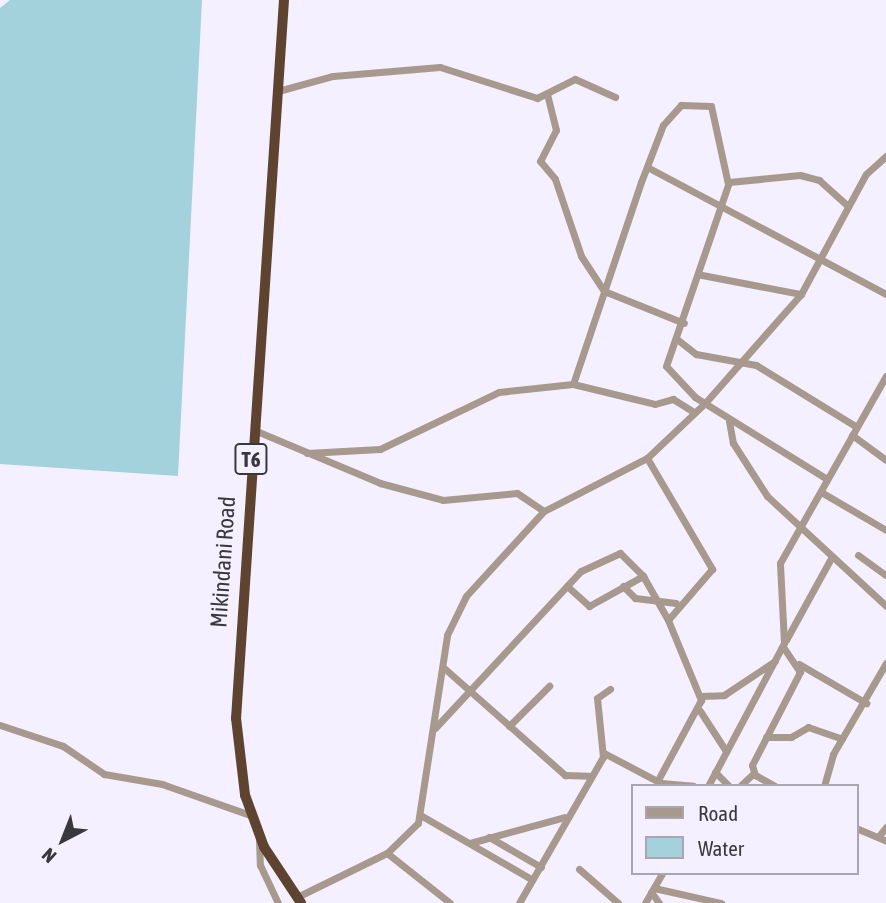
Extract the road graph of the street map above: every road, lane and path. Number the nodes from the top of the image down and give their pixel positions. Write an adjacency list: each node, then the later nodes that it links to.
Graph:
1 (284, 0): 2 (highway, Mikindani Road / T6)
2 (278, 91): 3 (street); 26 (highway, Mikindani Road / T6)
3 (547, 94): 4 (street); 12 (street)
4 (615, 96)
5 (886, 156): 8 (street)
6 (649, 168): 7 (street); 9 (street); 12 (street)
7 (728, 184): 8 (street); 9 (street)
8 (848, 206): 10 (street)
9 (718, 207): 10 (street); 11 (street)
10 (823, 260): 13 (street); 14 (street)
11 (702, 275): 13 (street); 15 (street)
12 (602, 289): 15 (street); 19 (street)
13 (801, 294): 17 (street)
14 (886, 294)
15 (684, 323): 16 (street)
16 (678, 340): 17 (street); 22 (street)
17 (743, 360): 22 (street); 25 (street)
18 (886, 376): 20 (street)
19 (573, 384): 23 (street); 28 (street)
20 (877, 393): 21 (street); 25 (street)
21 (886, 399)
22 (705, 403): 23 (street); 24 (street)
23 (694, 412): 29 (street)
24 (729, 421): 31 (street); 34 (street)
25 (855, 426): 27 (street)
26 (253, 429): 28 (street); 74 (highway, Mikindani Road / T6)
27 (852, 435): 30 (street); 31 (street)
28 (307, 453): 33 (street)
29 (647, 458): 33 (street); 43 (street)
30 (886, 460)
31 (827, 480): 32 (street)
32 (821, 492): 34 (street); 35 (street)
33 (544, 511): 50 (street)
34 (800, 530): 37 (street); 46 (street)
35 (886, 530)
36 (858, 555): 38 (street)
37 (831, 558): 44 (street); 46 (street)
38 (886, 575)
39 (643, 576): 40 (street); 41 (street); 42 (street)
40 (567, 586): 41 (street); 53 (street)
41 (623, 586): 42 (street)
42 (657, 601): 43 (street); 45 (street)
43 (676, 603): 45 (street)
44 (886, 606)
45 (668, 620): 54 (street)
46 (784, 645): 47 (street); 49 (street)
47 (776, 660): 54 (street); 62 (street)
48 (886, 663): 55 (street)
49 (799, 664): 55 (street); 60 (street)
50 (444, 668): 53 (street); 59 (street)
51 (549, 685): 58 (street)
52 (610, 689): 63 (street)
53 (469, 693): 58 (street); 59 (street)
54 (700, 696): 56 (street)
55 (866, 703): 61 (street)
56 (700, 711): 62 (street); 67 (street)
57 (0, 725): 74 (street)
58 (509, 726): 66 (street)
59 (435, 728): 75 (street)
60 (766, 737): 61 (street); 65 (street)
61 (842, 739): 73 (street)
62 (726, 751): 64 (street)
63 (604, 753): 66 (street); 67 (street)
64 (715, 772): 69 (street); 70 (street)
65 (754, 774): 71 (street); 72 (street)
66 (592, 775): 76 (street)
67 (658, 780): 68 (street)
68 (681, 784)
69 (709, 784)
70 (727, 784)
71 (742, 784)
72 (772, 784)
73 (825, 784)
74 (253, 816): 79 (highway, Mikindani Road / T6)
75 (422, 816): 82 (street); 83 (street)
76 (565, 817): 80 (street); 84 (street)
77 (886, 827): 81 (street)
78 (858, 829): 81 (street)
79 (259, 836): 89 (highway, Mikindani Road / T6); 90 (street)
80 (488, 837): 82 (street); 84 (street)
81 (882, 839)
82 (470, 843): 87 (street)
83 (387, 853): 89 (street); 91 (street)
84 (541, 867): 87 (street)
85 (579, 869): 93 (street)
86 (661, 875): 88 (street)
87 (531, 879): 92 (street)
88 (652, 890): 94 (street); 95 (street); 96 (street)
89 (299, 900)
90 (278, 903)
91 (450, 903)
92 (519, 903)
93 (618, 903)
94 (645, 903)
95 (659, 903)
96 (721, 903)

